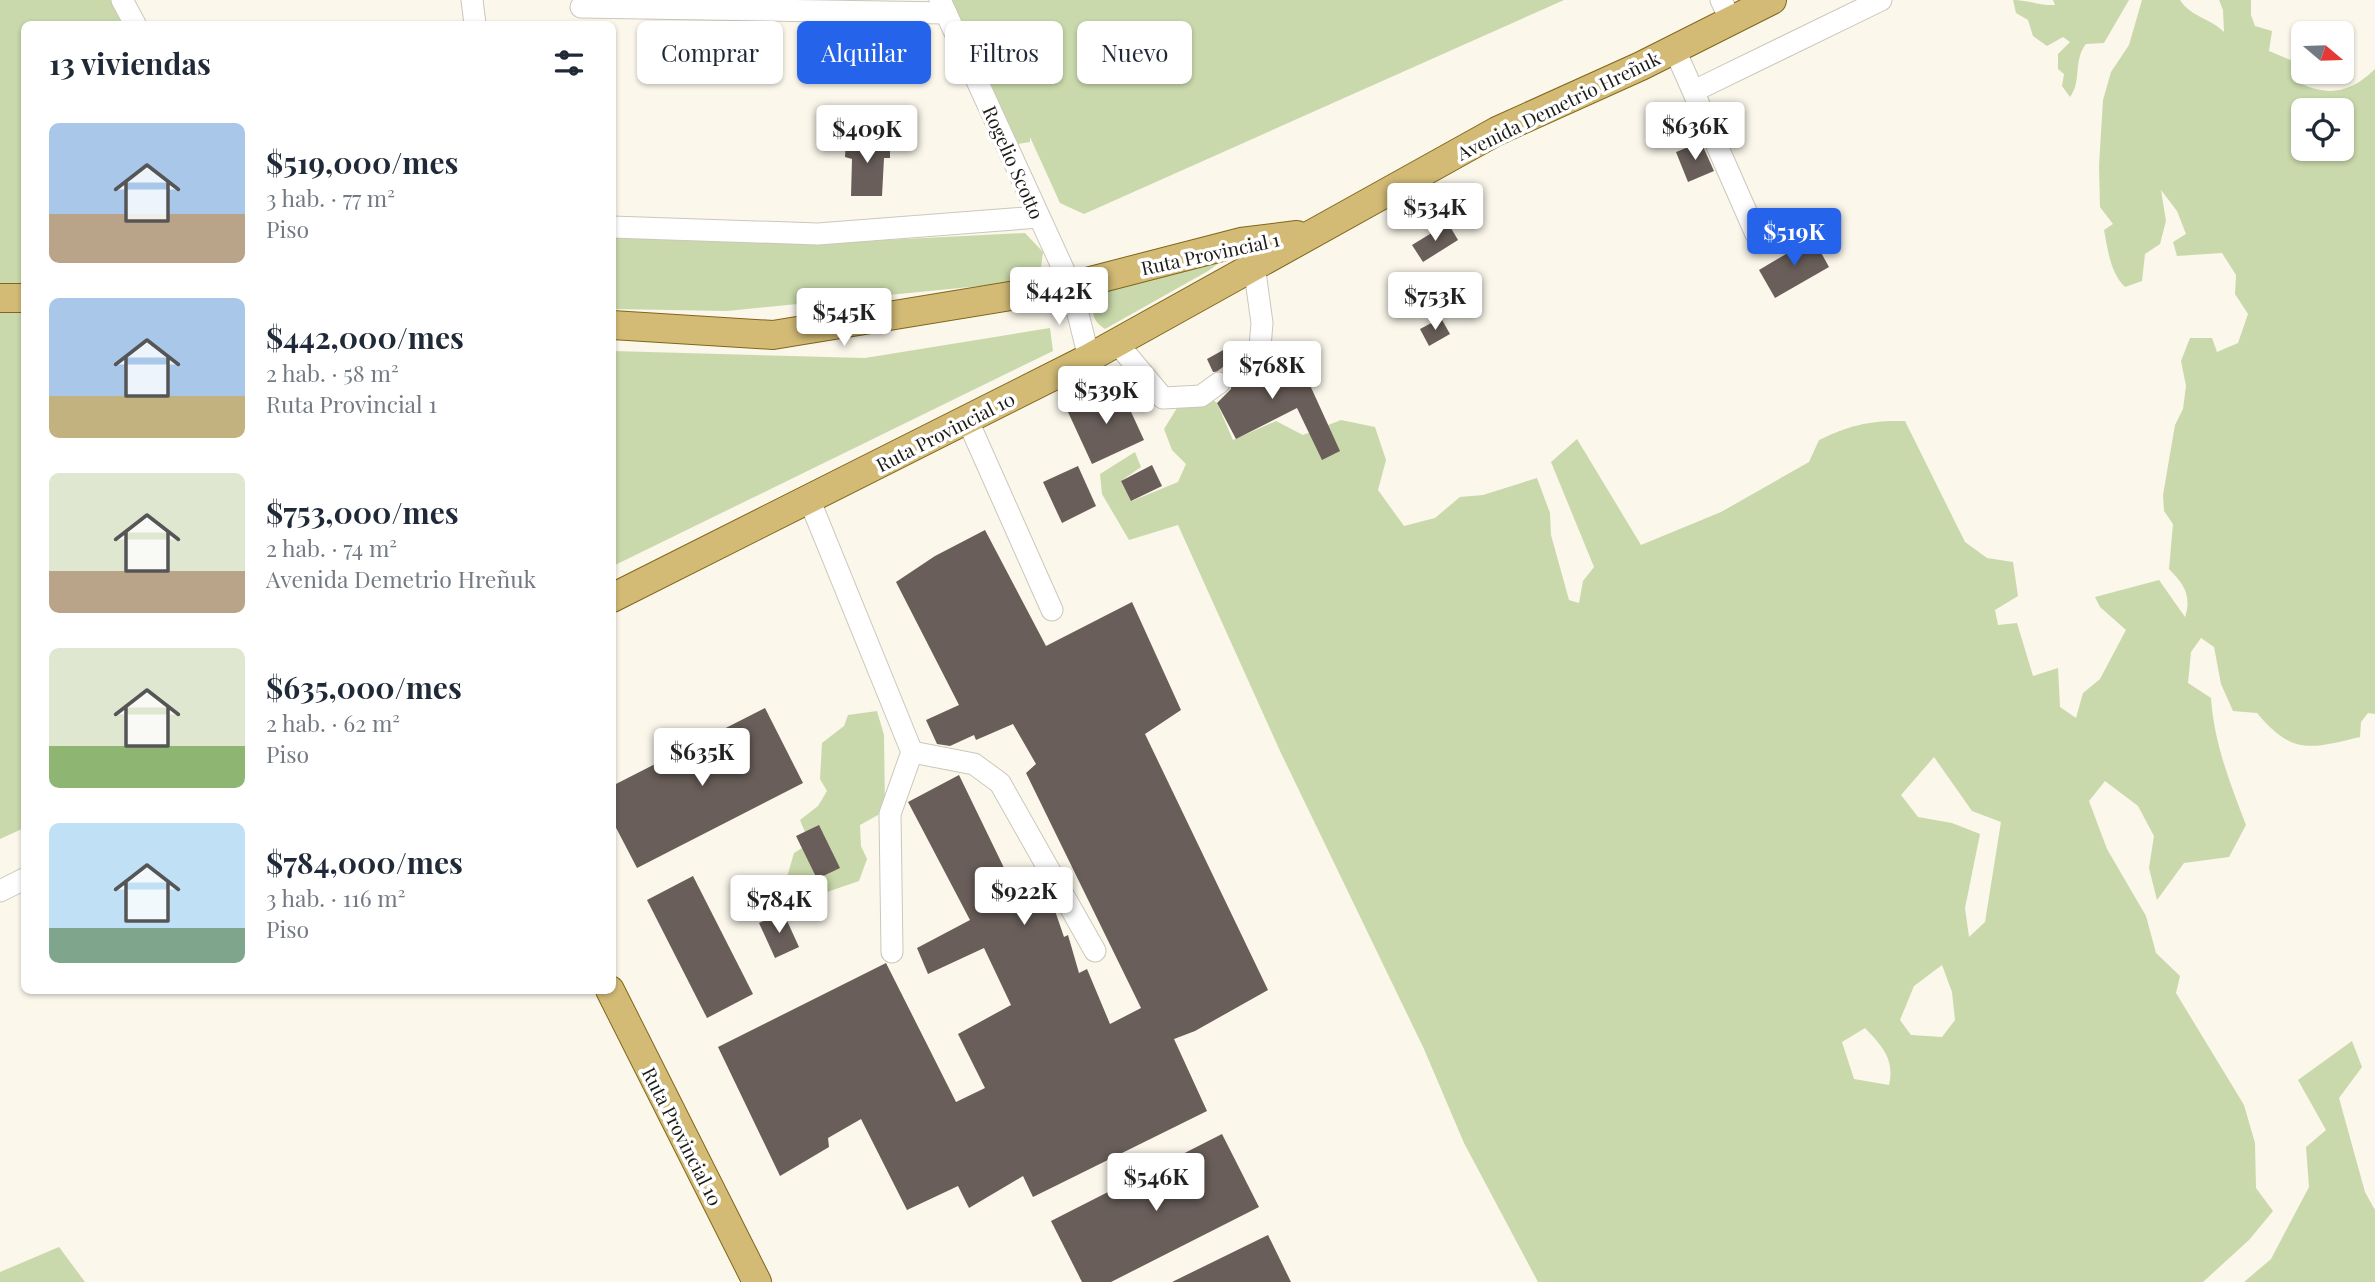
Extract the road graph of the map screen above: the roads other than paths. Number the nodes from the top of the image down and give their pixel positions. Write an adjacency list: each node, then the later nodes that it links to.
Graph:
1 (122, 0): 8 (street)
2 (472, 0): 9 (street)
3 (1772, 0): 7 (main road, Avenida Demetrio Hreñuk)
4 (1881, 0): 11 (street)
5 (943, 6): 6 (street); 12 (street, Rogelio Scotto)
6 (581, 10)
7 (1726, 10): 10 (main road, Avenida Demetrio Hreñuk)
8 (133, 21)
9 (475, 21)
10 (1674, 48): 11 (street); 14 (main road, Avenida Demetrio Hreñuk)
11 (1694, 92): 15 (street)
12 (1039, 217): 13 (street); 17 (street, Rogelio Scotto)
13 (616, 227)
14 (1310, 233): 16 (main road, Ruta Provincial 10); 17 (main road, Ruta Provincial 1)
15 (1756, 234)
16 (1254, 265): 21 (main road, Ruta Provincial 10); 23 (street)
17 (1071, 286): 20 (main road, Ruta Provincial 1); 22 (street, Rogelio Scotto)
18 (0, 298): 19 (main road)
19 (21, 298)
20 (616, 325)
21 (1117, 343): 22 (main road, Ruta Provincial 10); 24 (street)
22 (1089, 358): 25 (main road, Ruta Provincial 10)
23 (1244, 364)
24 (1219, 383)
25 (967, 419): 26 (main road, Ruta Provincial 10); 28 (street)
26 (809, 499): 27 (main road, Ruta Provincial 10); 29 (street)
27 (616, 596)
28 (1052, 610)
29 (912, 752): 32 (street); 33 (street)
30 (21, 880): 31 (street)
31 (0, 891)
32 (1095, 951)
33 (892, 952)
34 (612, 994): 35 (main road, Ruta Provincial 10)
35 (757, 1282)

